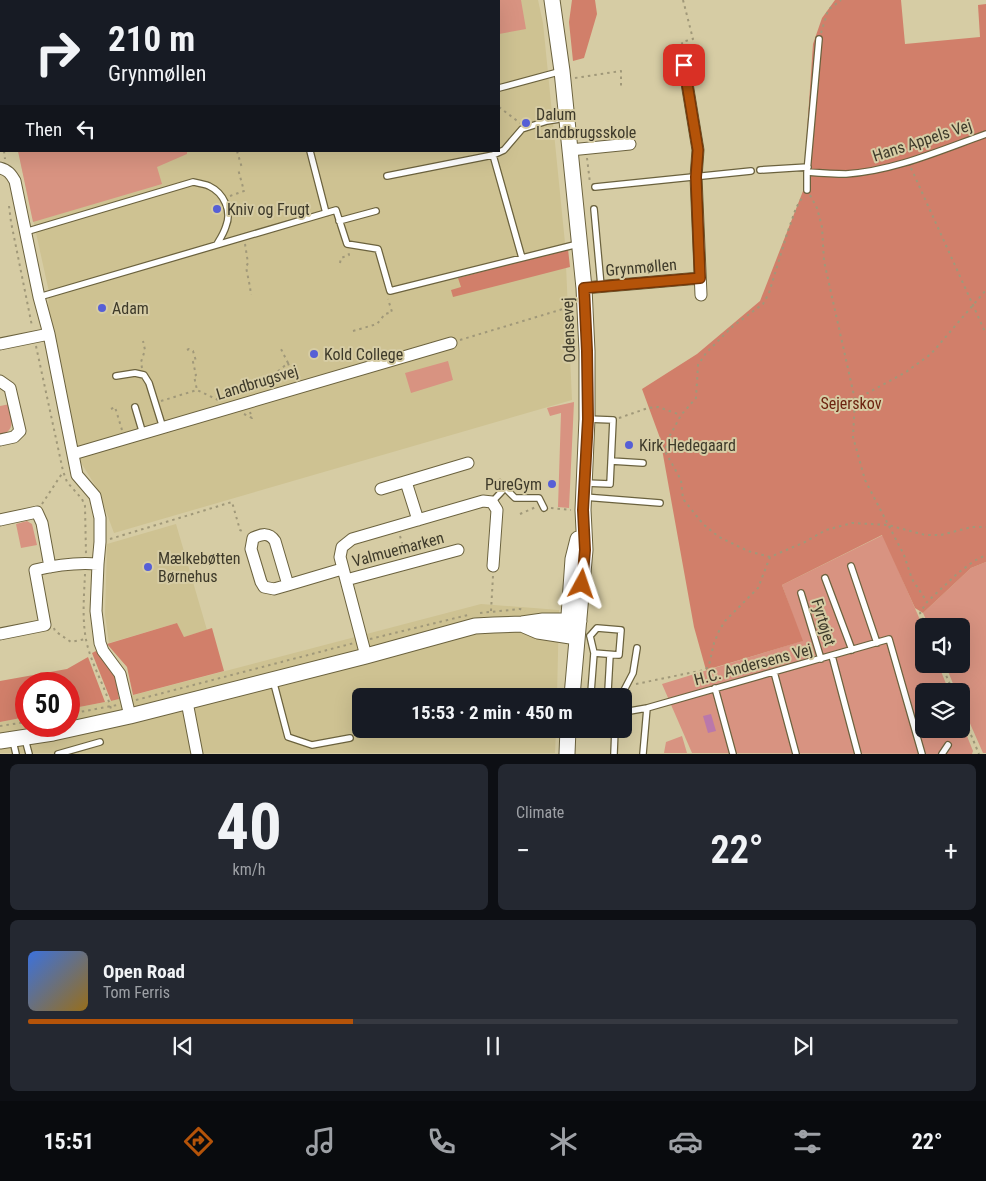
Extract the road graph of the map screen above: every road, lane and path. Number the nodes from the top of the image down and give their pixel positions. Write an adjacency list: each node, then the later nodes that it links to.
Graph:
1 (552, 0): 5 (main road, Odensevej)
2 (557, 0): 5 (main road, Odensevej)
3 (682, 0): 7 (path)
4 (841, 0): 6 (path)
5 (555, 16): 8 (main road, Odensevej)
6 (819, 39): 28 (lane)
7 (684, 65): 32 (street, Grynmøllen)
8 (562, 75): 9 (path); 10 (lane); 12 (main road, Odensevej)
9 (621, 86)
10 (500, 88)
11 (500, 107): 13 (path)
12 (566, 118): 13 (lane); 17 (main road, Odensevej)
13 (526, 127): 22 (lane)
14 (986, 134): 24 (lane, Hans Appels Vej)
15 (630, 144): 16 (street)
16 (586, 148): 17 (street); 33 (path)
17 (570, 150): 45 (main road, Odensevej)
18 (4, 152): 26 (path)
19 (237, 152): 25 (path)
20 (310, 152): 39 (lane)
21 (500, 152): 23 (lane)
22 (500, 152)
23 (493, 155): 31 (lane); 46 (lane)
24 (908, 162): 28 (lane, Hans Appels Vej); 56 (path)
25 (242, 168)
26 (3, 169): 41 (street)
27 (238, 169): 35 (path)
28 (808, 169): 29 (lane, Hans Appels Vej); 34 (lane)
29 (760, 170)
30 (752, 171): 32 (lane)
31 (387, 176)
32 (696, 177): 33 (lane); 48 (street, Grynmøllen)
33 (595, 187)
34 (807, 190): 72 (path); 78 (path)
35 (223, 198): 41 (lane); 43 (lane)
36 (9, 204): 60 (path)
37 (594, 209): 49 (lane)
38 (376, 211): 40 (lane)
39 (326, 213): 40 (lane); 42 (lane)
40 (339, 221): 44 (lane)
41 (25, 232): 55 (street)
42 (243, 237): 43 (lane); 52 (path)
43 (217, 244): 55 (lane)
44 (347, 244): 47 (path); 51 (lane)
45 (580, 244): 46 (lane); 53 (main road, Odensevej)
46 (522, 258): 51 (lane)
47 (340, 263)
48 (700, 278): 49 (street, Grynmøllen); 54 (street, Grynmøllen)
49 (601, 286): 53 (street, Grynmøllen)
50 (986, 290): 56 (path)
51 (390, 291): 57 (path)
52 (250, 295)
53 (585, 295): 62 (path); 79 (main road, Odensevej)
54 (701, 295)
55 (39, 297): 58 (street)
56 (974, 305): 59 (path); 72 (path)
57 (353, 331)
58 (49, 334): 60 (street); 85 (street)
59 (986, 334)
60 (35, 337): 63 (street); 89 (path)
61 (143, 341): 67 (path)
62 (451, 342): 70 (street, Landbrugsvej)
63 (0, 344)
64 (281, 349): 66 (path)
65 (186, 350): 71 (path)
66 (288, 363): 70 (path); 74 (path)
67 (144, 375): 68 (lane); 73 (lane)
68 (116, 376)
69 (0, 381): 84 (street)
70 (298, 388): 74 (street, Landbrugsvej)
71 (197, 390): 73 (path); 76 (path)
72 (855, 400): 101 (path)
73 (155, 403): 81 (lane)
74 (248, 403): 76 (street, Landbrugsvej); 76 (path)
75 (135, 407): 82 (lane)
76 (232, 407): 81 (street, Landbrugsvej)
77 (111, 409): 83 (path)
78 (681, 415): 80 (path); 108 (path)
79 (588, 419): 80 (lane); 94 (main road, Odensevej)
80 (613, 420): 86 (lane)
81 (163, 428): 82 (street, Landbrugsvej)
82 (143, 434): 83 (street, Landbrugsvej)
83 (125, 439): 85 (street, Landbrugsvej)
84 (0, 440)
85 (73, 454): 105 (street)
86 (611, 461): 88 (lane); 94 (lane)
87 (468, 463): 90 (street)
88 (643, 463)
89 (63, 471): 98 (path); 109 (path)
90 (406, 482): 93 (street); 100 (street, Valmuemarken)
91 (500, 483): 92 (lane)
92 (505, 488): 95 (lane); 97 (lane)
93 (380, 490)
94 (584, 497): 96 (lane); 124 (main road, Odensevej)
95 (492, 502): 100 (street, Valmuemarken); 112 (street)
96 (660, 503)
97 (544, 508)
98 (37, 512): 99 (street); 114 (street)
99 (0, 520)
100 (418, 520): 102 (street, Valmuemarken)
101 (888, 525): 103 (path); 108 (path); 120 (path)
102 (398, 526): 111 (path); 115 (street, Valmuemarken)
103 (986, 527)
104 (253, 538): 105 (path); 118 (street); 118 (street, Valmuemarken)
105 (100, 542): 110 (street)
106 (458, 550): 111 (street, Valmuemarken)
107 (986, 555): 120 (path)
108 (770, 556): 137 (path)
109 (85, 563): 110 (street); 114 (street); 126 (path)
110 (98, 564): 147 (street)
111 (407, 564): 117 (street, Valmuemarken)
112 (492, 566): 121 (path)
113 (850, 566): 127 (lane)
114 (50, 567): 123 (street)
115 (342, 569): 117 (street, Valmuemarken); 118 (street, Valmuemarken)
116 (825, 578): 129 (lane)
117 (346, 580): 132 (street, Valmuemarken)
118 (288, 585)
119 (800, 593): 134 (lane, Fyrtøjet)
120 (927, 602): 122 (path)
121 (491, 611)
122 (922, 618)
123 (45, 625): 125 (street); 126 (path)
124 (576, 630): 130 (lane); 131 (lane); 132 (main road); 138 (main road, Odensevej); 139 (main road, Odensevej)
125 (0, 634)
126 (87, 639): 148 (path)
127 (877, 643): 129 (lane, H.C. Andersens Vej); 167 (lane, H.C. Andersens Vej)
128 (637, 648): 142 (lane)
129 (852, 650): 133 (lane, H.C. Andersens Vej)
130 (594, 653): 131 (lane); 140 (lane)
131 (610, 655): 141 (lane)
132 (366, 656): 136 (main road)
133 (832, 656): 134 (lane, H.C. Andersens Vej); 166 (lane)
134 (821, 659): 135 (lane, H.C. Andersens Vej)
135 (774, 672): 143 (lane, H.C. Andersens Vej); 165 (lane)
136 (273, 680): 144 (main road); 152 (lane)
137 (631, 685)
138 (565, 688)
139 (572, 688)
140 (591, 688)
141 (608, 688)
142 (624, 688)
143 (715, 688): 145 (lane, H.C. Andersens Vej); 164 (lane)
144 (187, 702): 147 (main road); 160 (street)
145 (647, 708): 146 (lane, H.C. Andersens Vej); 163 (lane)
146 (632, 711)
147 (130, 716): 148 (main road)
148 (113, 720): 156 (main road)
149 (15, 724): 150 (path)
150 (0, 726)
151 (970, 732): 169 (path)
152 (350, 738)
153 (568, 738): 161 (main road)
154 (615, 738): 162 (lane)
155 (100, 742): 159 (lane)
156 (13, 743): 158 (lane)
157 (948, 745): 168 (lane)
158 (29, 754)
159 (58, 754)
160 (197, 754)
161 (567, 754)
162 (614, 754)
163 (643, 754)
164 (733, 754)
165 (796, 754)
166 (858, 754)
167 (922, 754)
168 (942, 754)
169 (979, 754)

